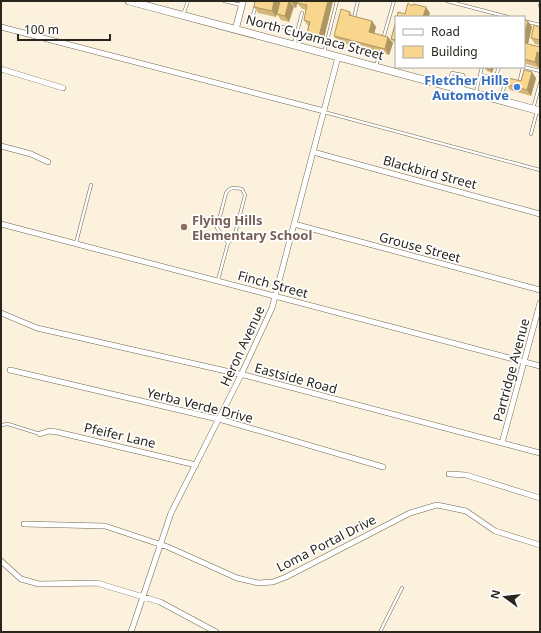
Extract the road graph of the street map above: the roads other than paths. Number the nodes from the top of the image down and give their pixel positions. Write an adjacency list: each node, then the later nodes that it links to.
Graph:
1 (129, 1): 10 (main road, North Cuyamaca Street)
2 (188, 1): 12 (lane)
3 (224, 1): 9 (lane)
4 (257, 1): 19 (lane)
5 (337, 1): 22 (lane)
6 (358, 1): 14 (lane)
7 (394, 1): 20 (lane)
8 (447, 1): 13 (lane)
9 (242, 3): 18 (street)
10 (149, 4): 12 (main road, North Cuyamaca Street)
11 (302, 13): 19 (lane)
12 (183, 15): 18 (main road, North Cuyamaca Street)
13 (504, 16)
14 (354, 18)
15 (525, 21): 16 (lane)
16 (540, 26)
17 (1, 28): 42 (street)
18 (236, 28): 21 (main road, North Cuyamaca Street)
19 (297, 31): 21 (lane)
20 (383, 41)
21 (293, 44): 22 (main road, North Cuyamaca Street)
22 (324, 53): 24 (main road, North Cuyamaca Street)
23 (380, 53): 25 (lane)
24 (338, 57): 25 (main road, North Cuyamaca Street); 42 (street, Heron Avenue)
25 (376, 67): 36 (main road, North Cuyamaca Street)
26 (525, 67): 31 (lane)
27 (482, 68): 32 (lane)
28 (498, 68): 33 (lane)
29 (524, 68): 35 (lane)
30 (1, 69): 37 (street)
31 (540, 71)
32 (480, 75): 33 (lane); 39 (lane)
33 (495, 79): 40 (lane)
34 (540, 82): 41 (lane)
35 (519, 84)
36 (448, 86): 38 (main road, North Cuyamaca Street); 38 (lane)
37 (63, 88)
38 (462, 90): 39 (main road, North Cuyamaca Street)
39 (475, 93): 40 (main road, North Cuyamaca Street)
40 (501, 100): 41 (main road, North Cuyamaca Street)
41 (537, 110): 43 (lane)
42 (324, 112): 45 (street, Heron Avenue); 47 (lane)
43 (531, 134)
44 (1, 146): 46 (street)
45 (313, 152): 49 (street, Blackbird Street); 51 (street, Heron Avenue)
46 (48, 162)
47 (540, 170)
48 (91, 185): 53 (lane)
49 (540, 214)
50 (1, 224): 53 (street, Finch Street)
51 (294, 224): 55 (street, Grouse Street); 56 (street, Heron Avenue)
52 (228, 243): 52 (lane); 54 (lane)
53 (76, 244): 54 (street, Finch Street)
54 (218, 281): 56 (street, Finch Street)
55 (540, 290)
56 (275, 296): 59 (street, Finch Street); 62 (street, Heron Avenue)
57 (540, 303): 59 (street, Partridge Avenue)
58 (1, 313): 62 (street, Eastside Road)
59 (524, 362): 60 (street, Finch Street); 66 (street, Partridge Avenue)
60 (540, 366)
61 (10, 370): 63 (street, Yerba Verde Drive)
62 (241, 375): 63 (street, Heron Avenue); 66 (street, Eastside Road)
63 (219, 420): 68 (street, Heron Avenue); 69 (street, Yerba Verde Drive)
64 (1, 425): 65 (lane)
65 (40, 434): 68 (street, Pfeifer Lane)
66 (502, 443): 67 (street, Eastside Road)
67 (540, 453)
68 (196, 465): 73 (street, Heron Avenue)
69 (382, 467)
70 (449, 474): 71 (street)
71 (540, 498)
72 (24, 524): 73 (street, Loma Portal Drive)
73 (160, 544): 74 (street, Loma Portal Drive); 77 (street, Heron Avenue)
74 (540, 545)
75 (1, 562): 77 (street)
76 (402, 588): 80 (lane)
77 (142, 597): 78 (street, Heron Avenue); 79 (street)
78 (131, 632)
79 (216, 632)
80 (380, 632)

